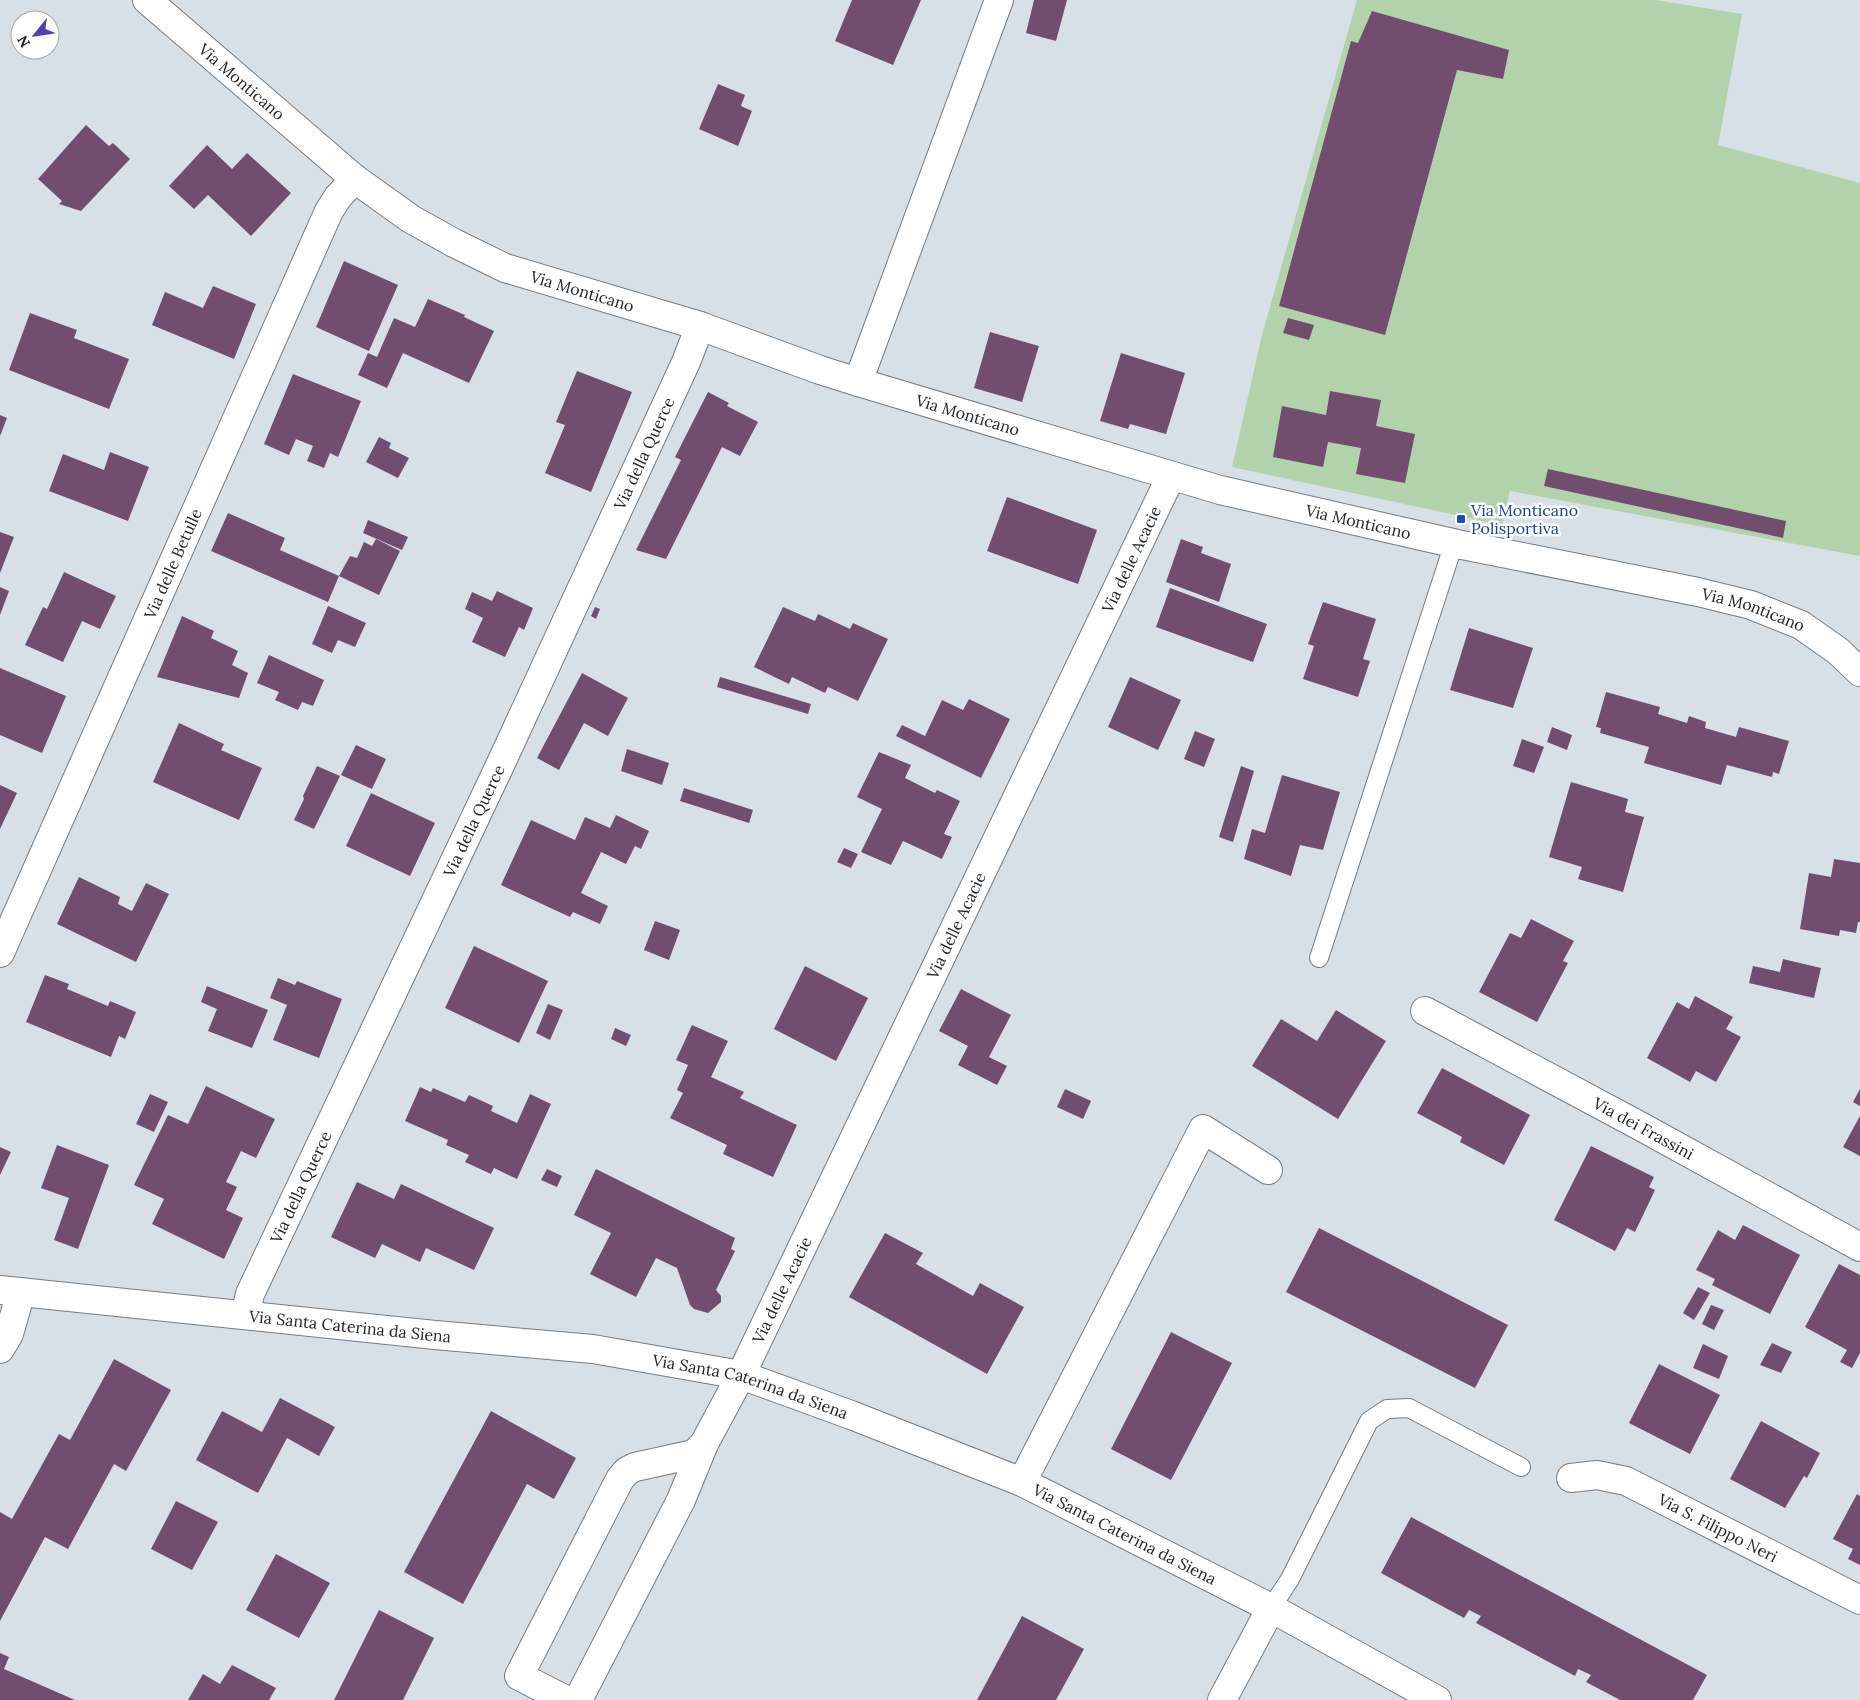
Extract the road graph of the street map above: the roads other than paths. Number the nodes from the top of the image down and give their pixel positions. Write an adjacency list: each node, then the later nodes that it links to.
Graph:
1 (147, 0): 3 (street, Via Monticano)
2 (999, 0): 5 (street)
3 (355, 179): 4 (street, Via Monticano); 9 (street, Via delle Betulle)
4 (700, 326): 5 (street, Via Monticano); 15 (street, Via della Querce)
5 (858, 382): 6 (street, Via Monticano)
6 (1171, 476): 7 (street, Via Monticano); 17 (street, Via delle Acacie)
7 (1454, 543): 8 (street, Via Monticano); 10 (lane)
8 (1860, 672)
9 (0, 953)
10 (1319, 958)
11 (1425, 1011): 13 (street, Via dei Frassini)
12 (1268, 1170): 21 (street)
13 (1860, 1247)
14 (11, 1291): 15 (street, Via Santa Caterina da Siena); 16 (street)
15 (245, 1315): 17 (street, Via Santa Caterina da Siena)
16 (0, 1350)
17 (741, 1375): 18 (street, Via delle Acacie); 21 (street, Via Santa Caterina da Siena)
18 (704, 1444): 24 (street); 25 (street, Via delle Acacie)
19 (1521, 1467): 23 (lane)
20 (1571, 1478): 22 (street, Via S. Filippo Neri)
21 (1022, 1482): 23 (street, Via Santa Caterina da Siena)
22 (1860, 1600)
23 (1271, 1608): 26 (street); 27 (street, Via Santa Caterina da Siena)
24 (566, 1700)
25 (578, 1700)
26 (1222, 1700)
27 (1437, 1700)

